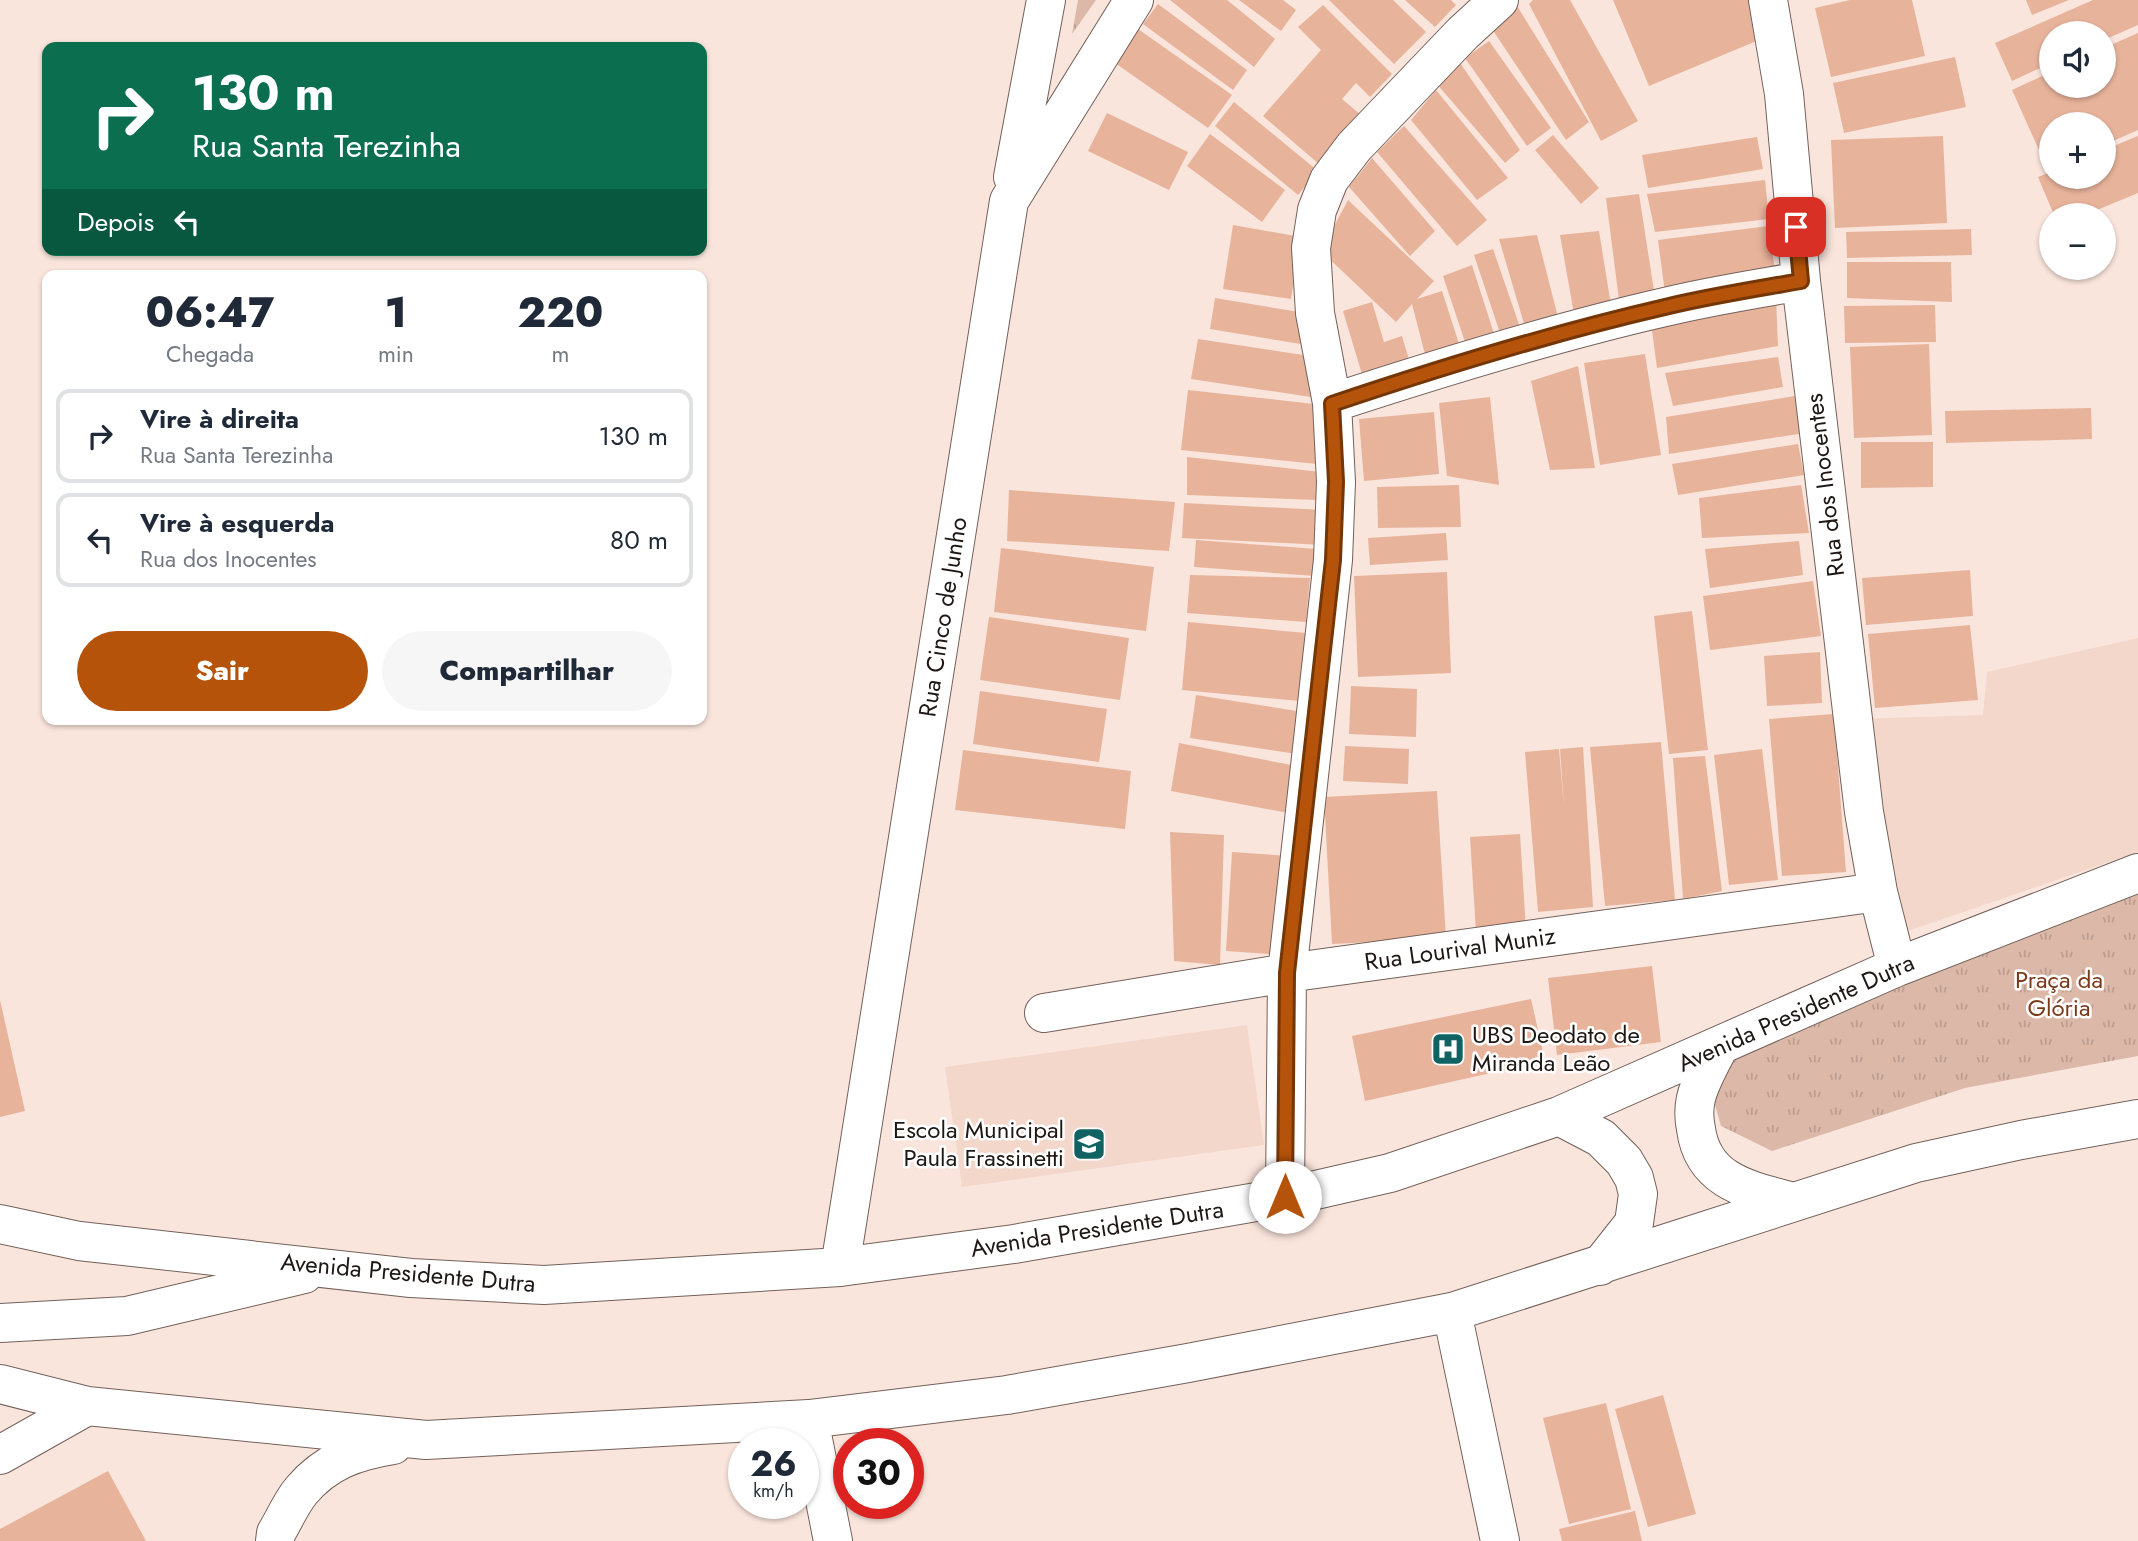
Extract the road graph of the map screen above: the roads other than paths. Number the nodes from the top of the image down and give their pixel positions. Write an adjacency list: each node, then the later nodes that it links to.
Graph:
1 (1046, 0): 5 (street)
2 (1134, 0): 5 (street, Rua Cinco de Junho)
3 (1499, 0): 7 (street)
4 (1768, 0): 6 (street, Rua dos Inocentes)
5 (1009, 201): 20 (street, Rua Cinco de Junho)
6 (1801, 281): 7 (street); 9 (street, Rua dos Inocentes)
7 (1332, 404): 11 (street)
8 (2138, 873): 10 (street, Avenida Presidente Dutra)
9 (1878, 892): 10 (street, Rua dos Inocentes); 11 (street, Rua Lourival Muniz)
10 (1897, 967): 13 (street, Avenida Presidente Dutra)
11 (1287, 973): 12 (street, Rua Lourival Muniz); 16 (street)
12 (1044, 1013)
13 (1719, 1047): 14 (street, Avenida Presidente Dutra); 17 (street)
14 (1559, 1116): 16 (street, Avenida Presidente Dutra); 19 (street)
15 (2138, 1119): 17 (street)
16 (1285, 1197): 20 (street, Avenida Presidente Dutra)
17 (1793, 1202): 19 (street)
18 (0, 1224): 21 (street, Avenida Presidente Dutra)
19 (1600, 1266): 22 (street)
20 (840, 1267): 21 (street, Avenida Presidente Dutra)
21 (327, 1268): 23 (street)
22 (1452, 1312): 26 (street); 31 (street)
23 (0, 1324)
24 (0, 1384): 25 (street)
25 (87, 1406): 27 (street); 28 (street)
26 (809, 1419): 27 (street); 30 (street)
27 (426, 1440): 29 (street)
28 (0, 1455)
29 (275, 1541)
30 (833, 1541)
31 (1500, 1541)

